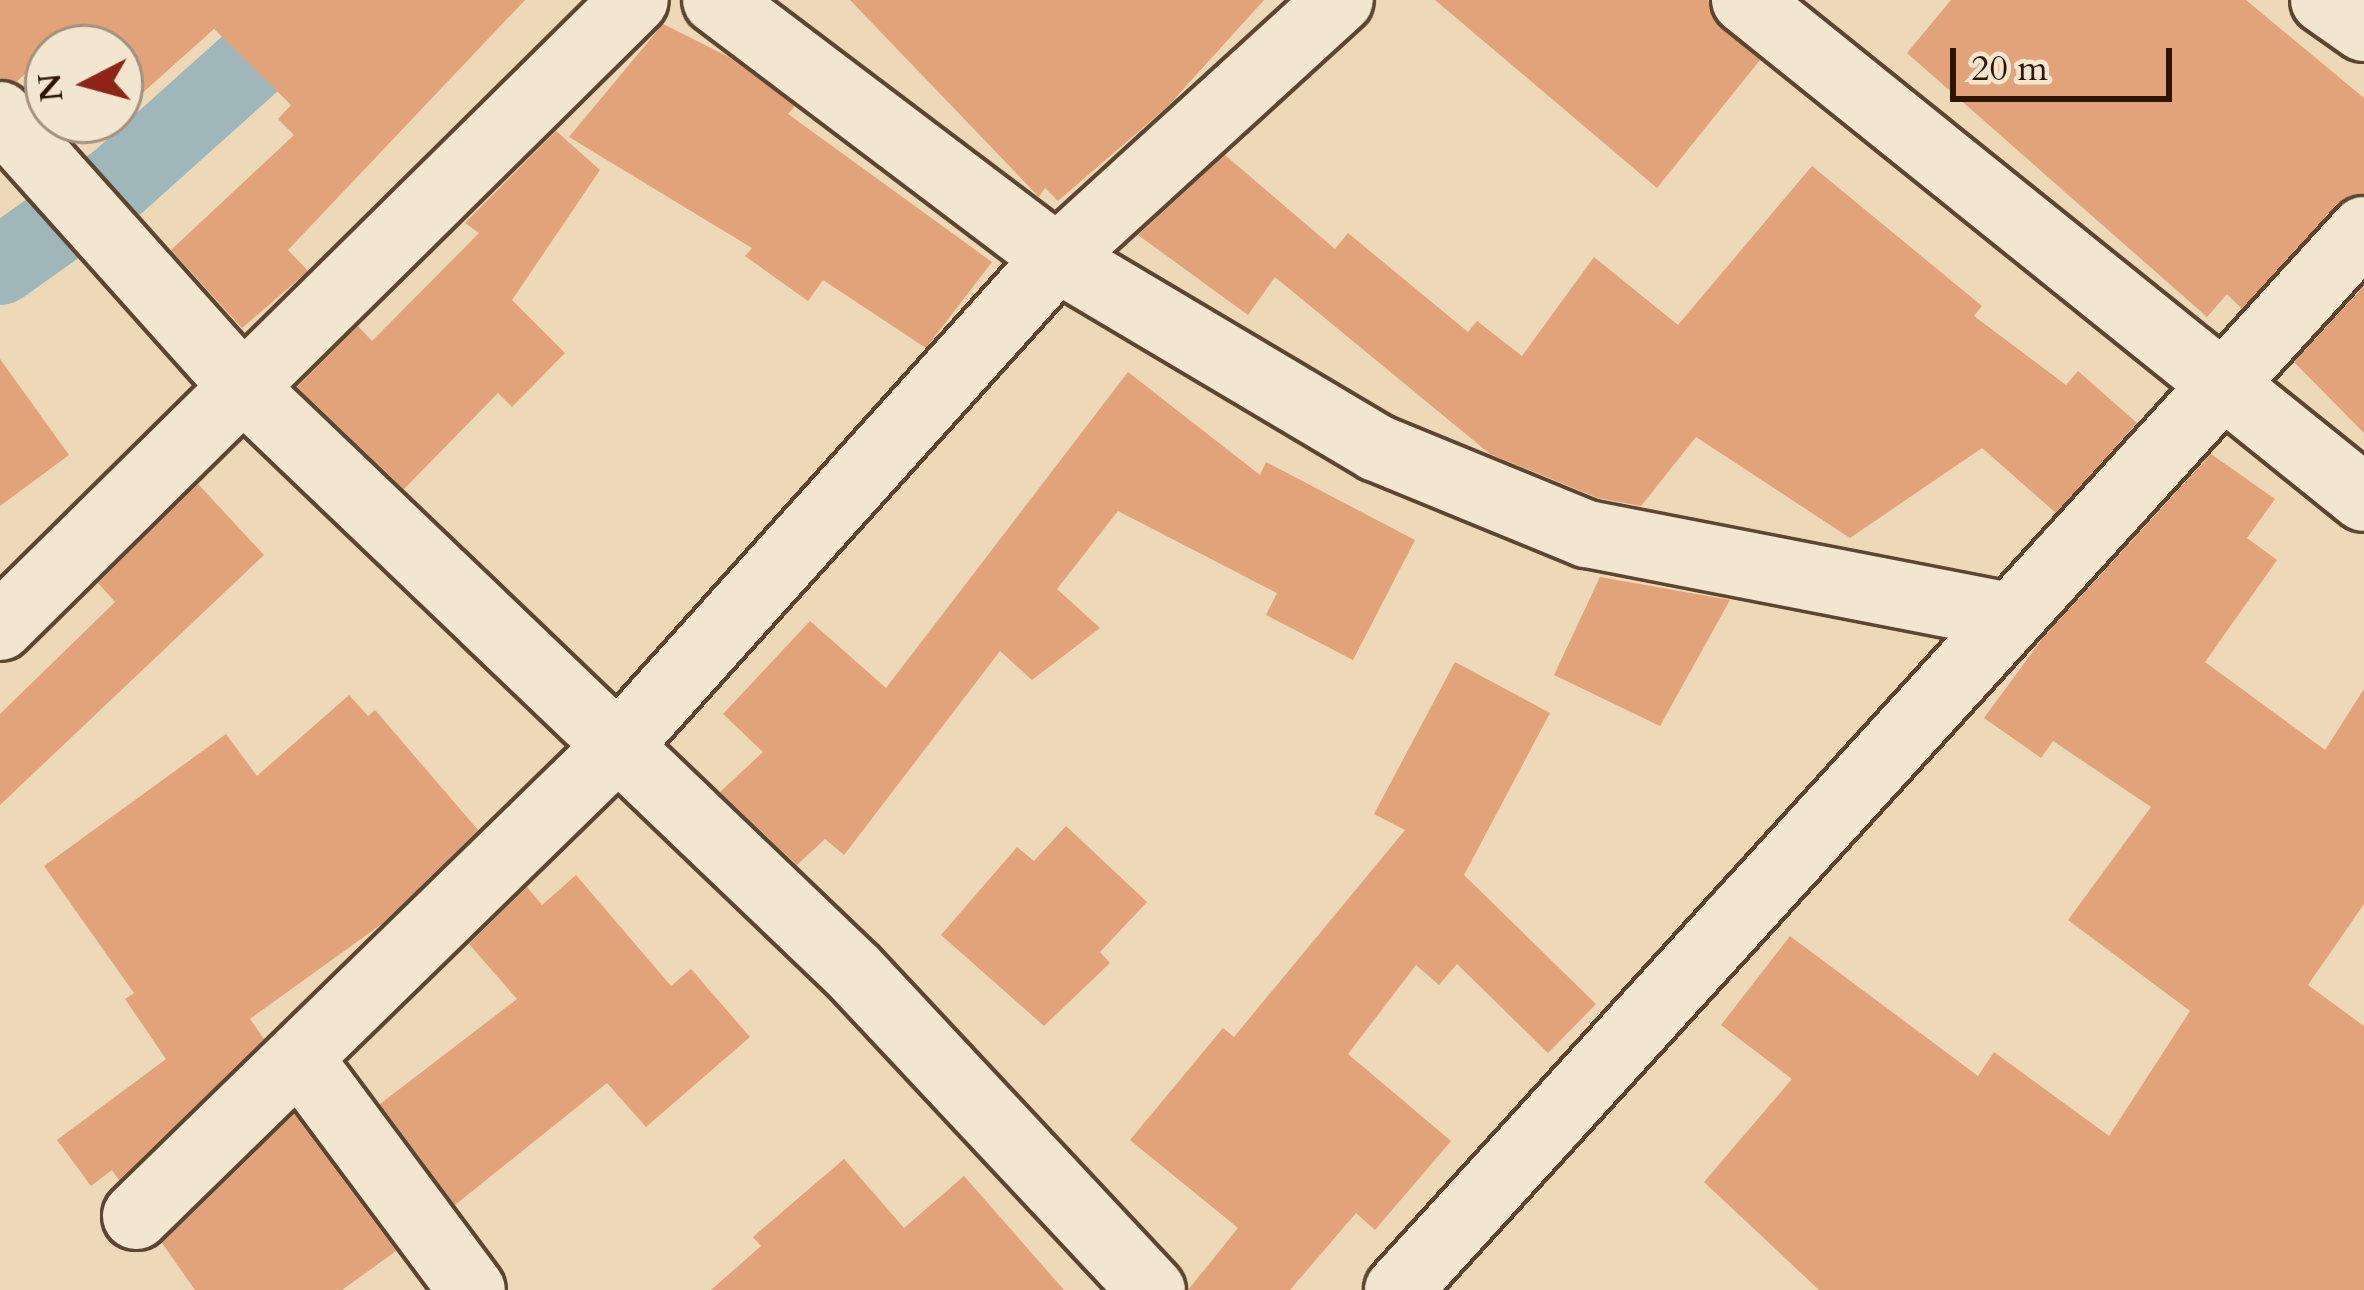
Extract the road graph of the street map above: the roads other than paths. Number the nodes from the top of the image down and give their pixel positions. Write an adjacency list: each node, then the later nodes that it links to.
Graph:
1 (635, 0): 11 (street)
2 (716, 0): 9 (street)
3 (1340, 0): 9 (street)
4 (1745, 0): 10 (street)
5 (2324, 0): 6 (street)
6 (2364, 28)
7 (0, 115): 11 (street)
8 (2364, 230): 10 (street)
9 (1057, 259): 13 (street); 15 (street)
10 (2222, 381): 12 (street); 13 (street)
11 (244, 388): 14 (street); 15 (street)
12 (2364, 497)
13 (2008, 616): 20 (street)
14 (0, 627)
15 (617, 747): 16 (street); 19 (street)
16 (299, 1058): 17 (street); 18 (street)
17 (136, 1216)
18 (472, 1290)
19 (1152, 1290)
20 (1398, 1290)

